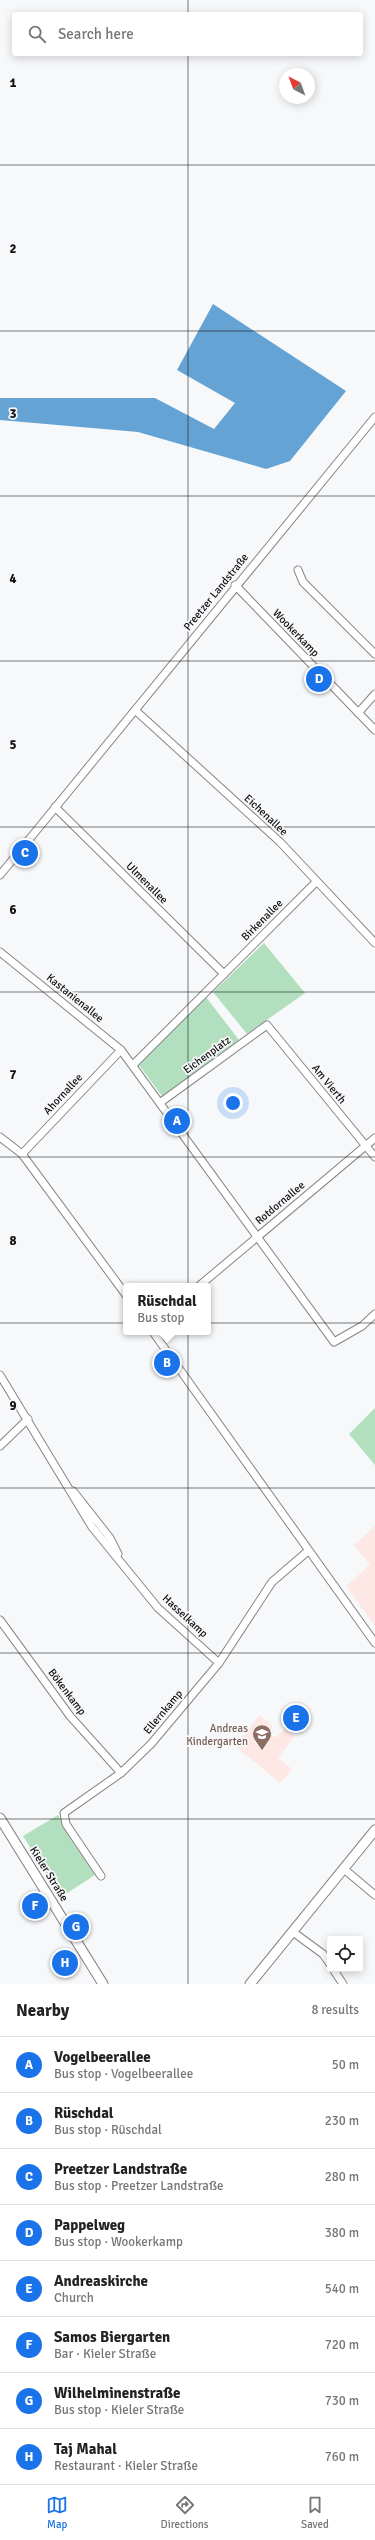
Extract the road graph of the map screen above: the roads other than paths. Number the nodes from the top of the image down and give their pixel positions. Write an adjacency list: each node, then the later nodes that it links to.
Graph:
1 (375, 417): 3 (street, Preetzer Landstraße)
2 (298, 570): 4 (street)
3 (235, 585): 6 (street, Preetzer Landstraße); 7 (street, Wookerkamp)
4 (375, 654)
5 (375, 694): 7 (street)
6 (135, 710): 9 (street, Preetzer Landstraße); 11 (street, Eichenallee)
7 (358, 713): 8 (street, Wookerkamp)
8 (375, 730)
9 (55, 807): 10 (street, Preetzer Landstraße); 14 (street, Ulmenallee)
10 (0, 876)
11 (316, 882): 12 (street, Eichenallee); 14 (street, Birkenallee)
12 (375, 943)
13 (0, 952): 16 (street, Kastanienallee)
14 (224, 974): 17 (street)
15 (266, 1025): 18 (street, Eichenplatz); 21 (street, Am Vierth)
16 (121, 1050): 17 (street, Kastanienallee); 22 (street, Ahornallee)
17 (133, 1065): 18 (street, Kastanienallee)
18 (161, 1102): 24 (street, Kastanienallee)
19 (0, 1137): 22 (street)
20 (375, 1138): 21 (street, Rotdornallee)
21 (366, 1146): 23 (street, Am Vierth); 24 (street, Rotdornallee)
22 (22, 1154): 26 (street)
23 (375, 1157)
24 (257, 1236): 25 (street, Rotdornallee); 27 (street, Kastanienallee)
25 (202, 1283)
26 (123, 1291)
27 (375, 1314)
28 (155, 1335): 32 (street)
29 (0, 1376): 30 (street, Hasselkamp)
30 (28, 1419): 31 (street); 35 (street, Hasselkamp)
31 (0, 1446)
32 (308, 1551): 34 (street); 35 (street, Ellernkamp)
33 (0, 1620): 36 (street, Bökenkamp)
34 (375, 1643)
35 (219, 1663): 36 (street, Ellernkamp)
36 (121, 1773): 40 (street, Ellernkamp)
37 (0, 1818): 45 (street, Kieler Straße)
38 (375, 1830): 39 (street)
39 (344, 1869): 41 (street); 42 (street)
40 (101, 1876)
41 (375, 1895)
42 (293, 1932): 43 (street); 46 (street)
43 (327, 1960)
44 (335, 1972): 47 (street)
45 (103, 1984)
46 (250, 1984)
47 (343, 1984)

